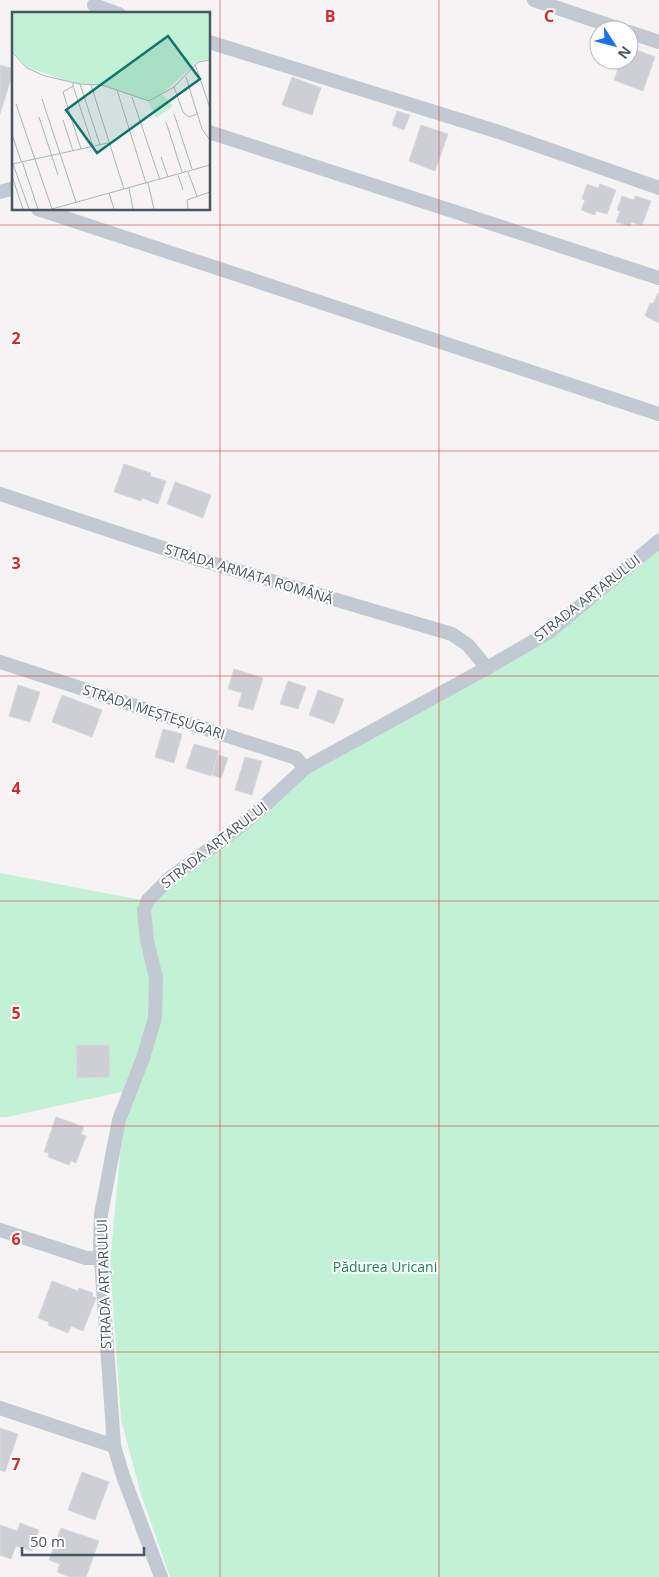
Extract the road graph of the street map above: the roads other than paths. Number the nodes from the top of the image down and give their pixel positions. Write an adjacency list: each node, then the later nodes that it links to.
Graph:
1 (534, 0): 4 (street)
2 (93, 6): 3 (street)
3 (112, 12)
4 (594, 20)
5 (639, 35): 7 (street)
6 (210, 42): 9 (street)
7 (659, 42)
8 (210, 132): 11 (street)
9 (659, 188)
10 (41, 210): 12 (street)
11 (659, 278)
12 (659, 414)
13 (0, 494): 16 (street, STRADA ARMATA ROMÂNĂ)
14 (659, 541): 16 (street, STRADA ARȚARULUI)
15 (0, 662): 17 (street, STRADA MEȘTEȘUGARI)
16 (487, 668): 17 (street, STRADA ARȚARULUI)
17 (305, 768): 19 (street, STRADA ARȚARULUI)
18 (0, 1230): 19 (street)
19 (100, 1258): 21 (street, STRADA ARȚARULUI)
20 (0, 1408): 21 (street)
21 (114, 1446): 22 (street, STRADA ARȚARULUI)
22 (161, 1577)

